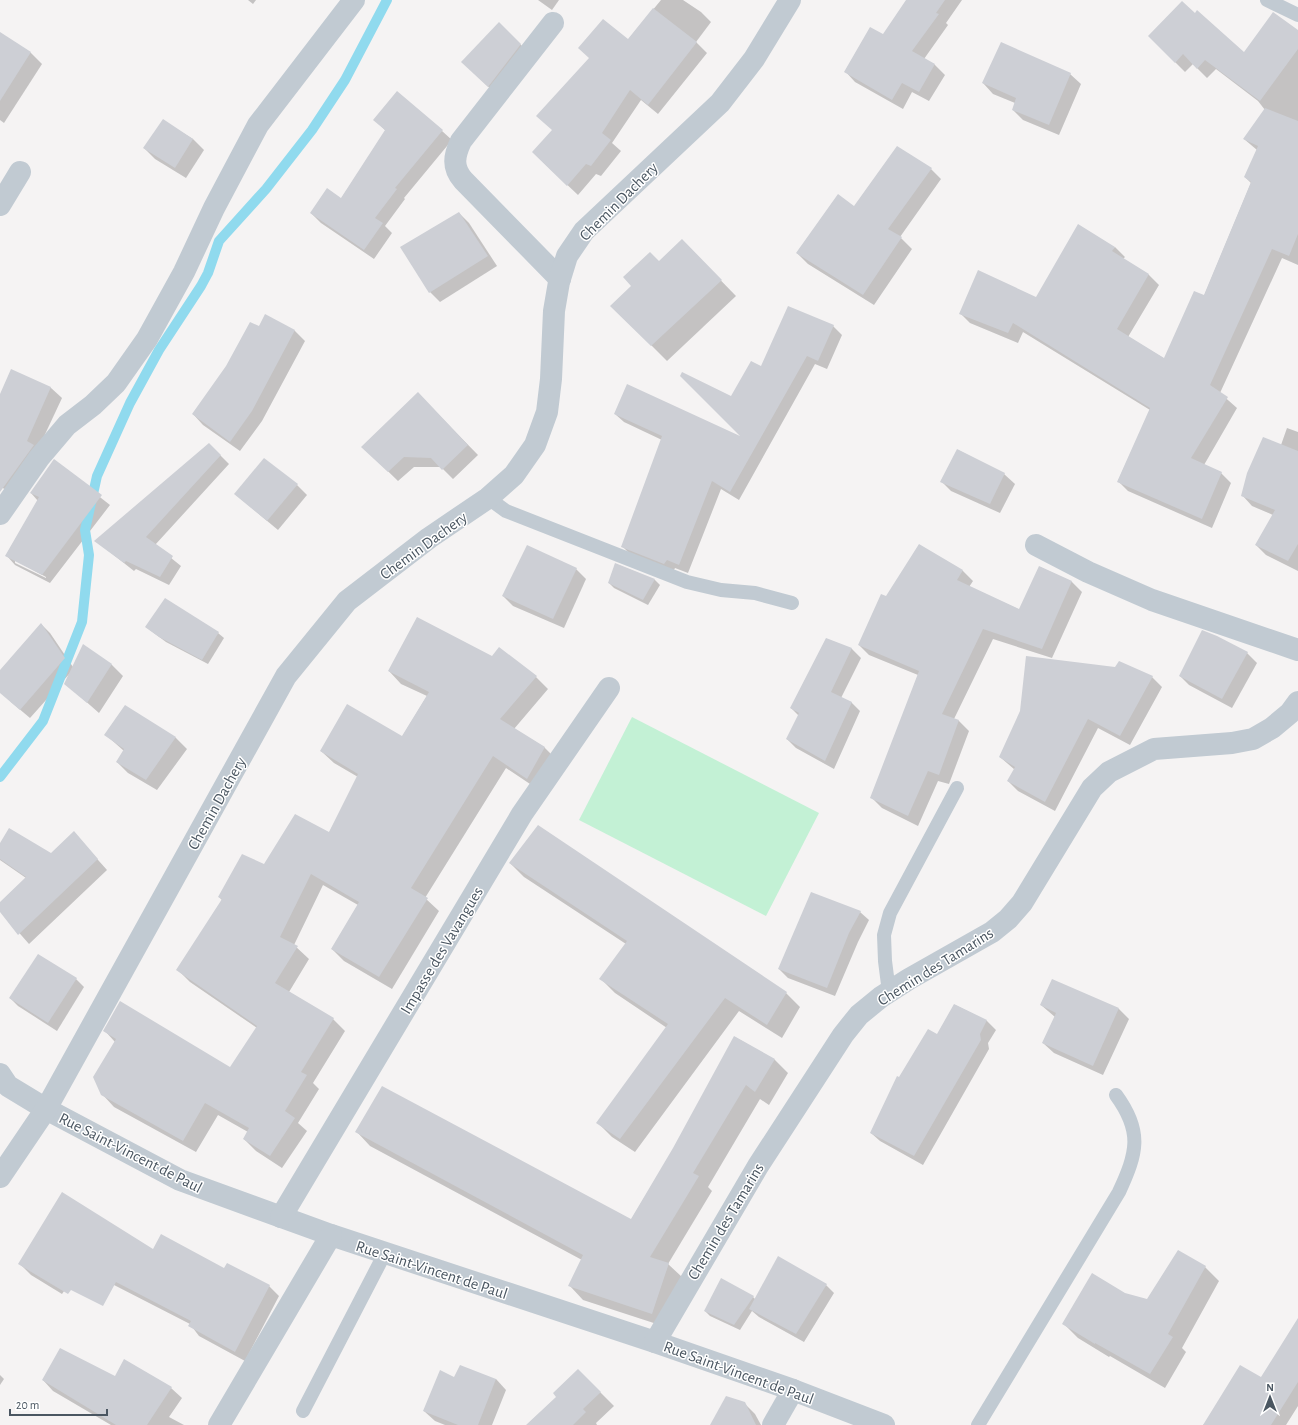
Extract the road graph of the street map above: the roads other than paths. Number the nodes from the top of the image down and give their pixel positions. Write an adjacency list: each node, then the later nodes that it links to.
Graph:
1 (354, 0): 10 (street)
2 (790, 0): 8 (street, Chemin Dachery)
3 (1267, 0): 4 (lane)
4 (1298, 15)
5 (554, 23): 8 (street)
6 (20, 172): 7 (street)
7 (0, 205)
8 (560, 279): 9 (street, Chemin Dachery)
9 (488, 498): 12 (lane); 20 (street, Chemin Dachery)
10 (0, 514)
11 (1036, 545): 13 (street)
12 (792, 603)
13 (1298, 650)
14 (609, 688): 22 (street, Impasse des Vavangues)
15 (1298, 702): 17 (street, Chemin des Tamarins)
16 (957, 788): 17 (lane)
17 (889, 992): 25 (street, Chemin des Tamarins)
18 (0, 1074): 20 (street, Rue Saint-Vincent de Paul)
19 (1116, 1095): 31 (lane)
20 (46, 1109): 21 (street, Chemin Dachery); 22 (street, Rue Saint-Vincent de Paul)
21 (0, 1177)
22 (281, 1217): 23 (street, Rue Saint-Vincent de Paul)
23 (331, 1235): 24 (street, Rue Saint-Vincent de Paul); 28 (street)
24 (385, 1253): 25 (street, Rue Saint-Vincent de Paul); 27 (lane)
25 (654, 1342): 26 (street, Rue Saint-Vincent de Paul)
26 (793, 1390): 29 (street); 30 (street, Rue Saint-Vincent de Paul)
27 (302, 1411)
28 (219, 1425)
29 (773, 1425)
30 (884, 1425)
31 (978, 1425)

